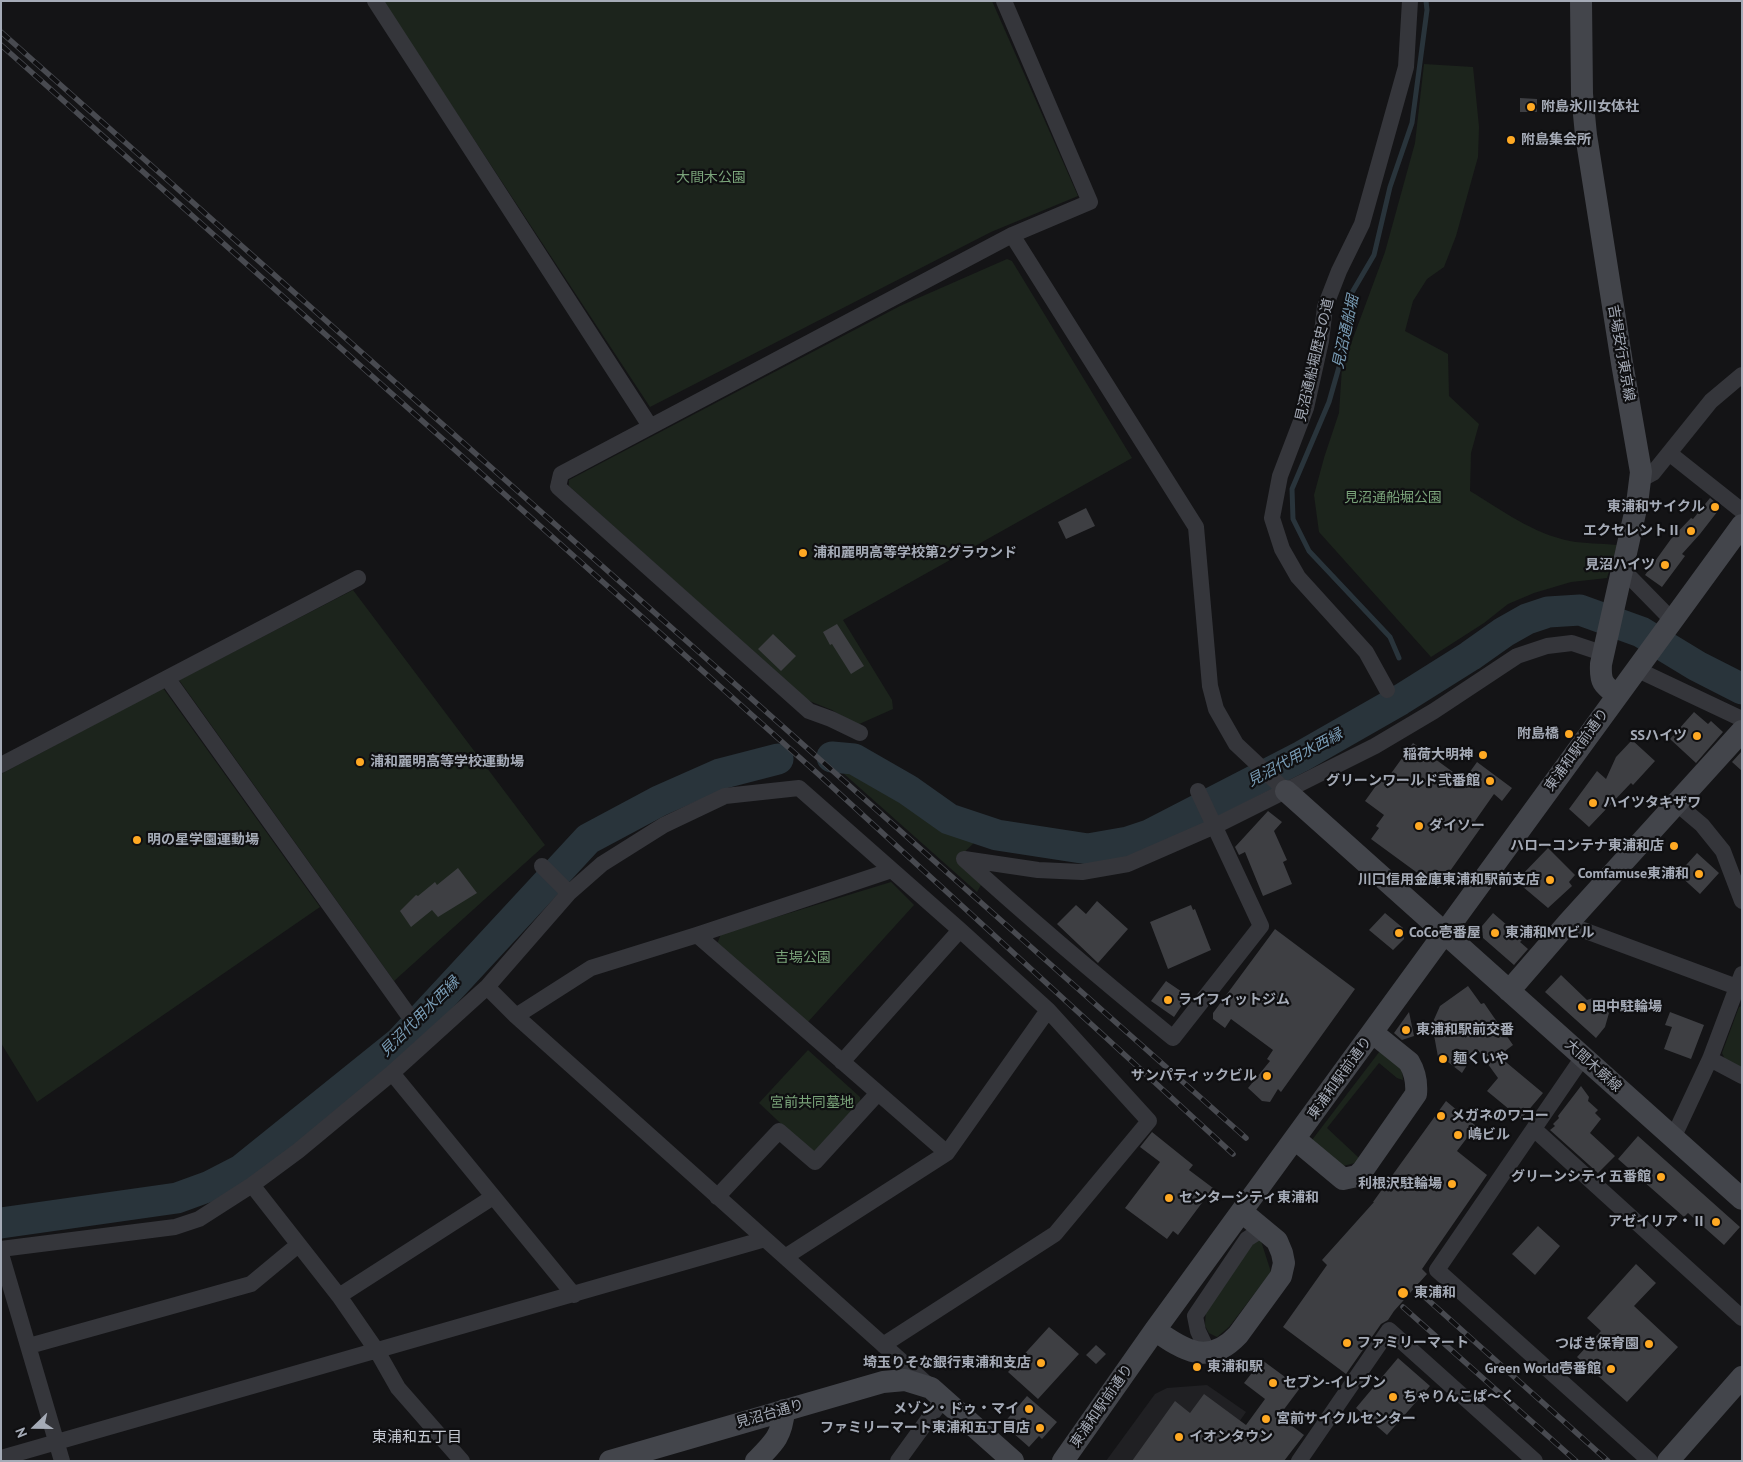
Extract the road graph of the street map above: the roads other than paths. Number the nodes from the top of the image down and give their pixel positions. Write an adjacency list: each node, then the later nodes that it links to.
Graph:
1 (374, 1): 7 (street)
2 (1004, 1): 5 (street)
3 (1410, 1): 18 (street, 見沼通船堀歴史の道)
4 (1581, 1): 9 (main road, 吉場安行東京線)
5 (1012, 235): 7 (street); 25 (street)
6 (1742, 375): 8 (street)
7 (650, 426): 22 (street)
8 (1669, 453): 9 (street); 10 (street)
9 (1640, 480): 12 (main road, 吉場安行東京線)
10 (1742, 511)
11 (1742, 525): 14 (main road, 東浦和駅前通り)
12 (1623, 570): 14 (street); 15 (main road, 吉場安行東京線)
13 (358, 578): 17 (street)
14 (1670, 623): 16 (main road, 東浦和駅前通り)
15 (1604, 647): 19 (main road, 吉場安行東京線); 25 (street)
16 (1639, 665): 19 (main road, 東浦和駅前通り); 20 (street)
17 (168, 678): 23 (street); 40 (street)
18 (1387, 690)
19 (1617, 695): 34 (main road, 東浦和駅前通り)
20 (1742, 719)
21 (1742, 731): 26 (main road)
22 (860, 733)
23 (1, 765)
24 (1198, 791): 27 (street)
25 (1286, 792): 27 (street); 34 (main road, 大間木蕨線)
26 (1676, 803): 31 (street); 32 (main road)
27 (1215, 826): 27 (street)
28 (542, 866): 30 (street)
29 (892, 870): 30 (street); 33 (street); 35 (street)
30 (569, 893): 37 (street)
31 (1742, 901)
32 (1567, 924): 36 (street); 38 (main road)
33 (960, 930): 39 (street); 45 (street)
34 (1445, 934): 38 (main road, 大間木蕨線); 42 (main road, 東浦和駅前通り)
35 (697, 935): 41 (street); 45 (street)
36 (1740, 984): 44 (street)
37 (488, 987): 41 (street); 46 (street)
38 (1509, 991): 43 (main road, 大間木蕨線)
39 (1048, 1010): 52 (street); 68 (street)
40 (406, 1013)
41 (516, 1016): 54 (street)
42 (1373, 1033): 51 (main road, 東浦和駅前通り); 51 (main road)
43 (1583, 1057): 49 (street); 50 (main road, 大間木蕨線)
44 (1710, 1060): 47 (street); 50 (street)
45 (842, 1062): 48 (street)
46 (392, 1073): 53 (street); 55 (street)
47 (1742, 1076)
48 (878, 1093): 52 (street); 54 (street)
49 (1534, 1129): 66 (street); 86 (street)
50 (1673, 1138): 56 (main road, 大間木蕨線)
51 (1295, 1139): 57 (main road, 東浦和駅前通り)
52 (947, 1153): 63 (street)
53 (252, 1185): 60 (street); 61 (street)
54 (717, 1196): 59 (street)
55 (493, 1197): 64 (street); 65 (street)
56 (1742, 1199)
57 (1242, 1212): 58 (main road); 67 (main road, 東浦和駅前通り)
58 (1267, 1231): 71 (street); 71 (main road)
59 (765, 1239): 63 (street); 64 (street)
60 (298, 1245): 65 (street); 69 (street)
61 (1, 1249)
62 (1, 1254): 69 (street)
63 (785, 1257): 68 (street)
64 (574, 1295): 70 (street)
65 (339, 1296): 70 (street)
66 (1742, 1318)
67 (1155, 1330): 71 (main road); 83 (main road, 東浦和駅前通り)
68 (883, 1345): 73 (street)
69 (29, 1346): 75 (street)
70 (377, 1351): 75 (street); 78 (street)
71 (1208, 1352)
72 (1742, 1377): 87 (main road)
73 (937, 1393): 74 (main road, 見沼台通り); 81 (street); 82 (main road)
74 (784, 1410): 79 (main road, 見沼台通り); 80 (main road)
75 (57, 1442): 76 (street); 77 (street)
76 (1, 1458)
77 (62, 1461)
78 (462, 1461)
79 (610, 1461)
80 (756, 1461)
81 (898, 1461)
82 (1013, 1461)
83 (1063, 1461)
84 (1299, 1461): 85 (street)
85 (1534, 1461)
86 (1650, 1461)
87 (1668, 1461)

